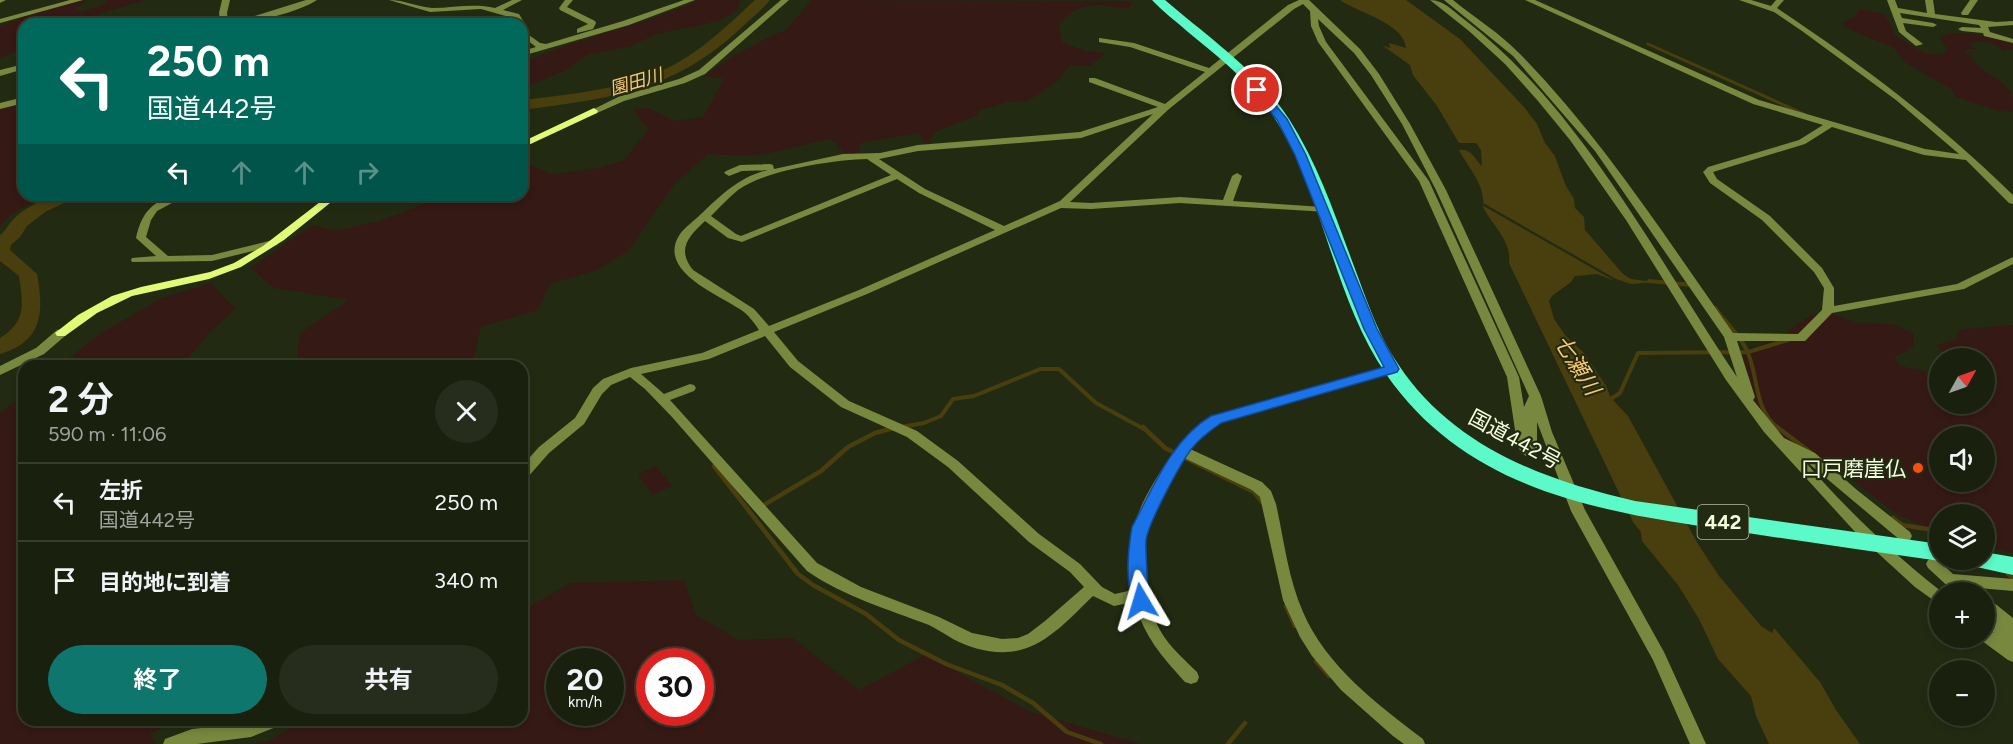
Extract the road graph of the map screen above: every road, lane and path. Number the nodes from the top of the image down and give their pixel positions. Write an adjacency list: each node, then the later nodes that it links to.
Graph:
1 (79, 0): 26 (street)
2 (226, 0): 28 (street)
3 (314, 0): 29 (street)
4 (393, 0): 19 (street)
5 (518, 0): 19 (street)
6 (569, 0): 35 (street)
7 (691, 0): 43 (street)
8 (784, 0): 54 (street)
9 (1158, 0): 45 (highway, 国道442号 / 442)
10 (1303, 0): 20 (street); 45 (street)
11 (1434, 0): 84 (street)
12 (1448, 0): 39 (street)
13 (1530, 0): 53 (street)
14 (1743, 0): 21 (street)
15 (1780, 0): 21 (street)
16 (1891, 0): 22 (street)
17 (1929, 0): 27 (street)
18 (1974, 0): 24 (street)
19 (498, 10): 30 (street)
20 (1314, 10): 82 (street); 82 (street)
21 (1775, 10): 56 (street)
22 (1895, 10): 27 (street); 31 (street)
23 (640, 11): 35 (street)
24 (1965, 13)
25 (0, 15): 26 (street)
26 (15, 16): 32 (street)
27 (1931, 16): 34 (street)
28 (223, 18)
29 (258, 18)
30 (517, 18)
31 (1899, 20): 36 (street); 42 (street)
32 (0, 21)
33 (2013, 23): 34 (street)
34 (1995, 24): 36 (street)
35 (587, 28): 43 (street)
36 (1985, 31): 41 (street)
37 (528, 36): 43 (street)
38 (1102, 40): 47 (street)
39 (1501, 40): 40 (street); 75 (street)
40 (1514, 40)
41 (2013, 41)
42 (1919, 44)
43 (542, 45): 44 (street)
44 (528, 51)
45 (1225, 59): 47 (street); 66 (highway, 国道442号 / 442)
46 (18, 68): 48 (street)
47 (1210, 71): 52 (street)
48 (0, 73)
49 (1092, 81): 52 (street)
50 (18, 101): 51 (street)
51 (0, 105)
52 (1166, 107): 55 (street); 65 (street)
53 (1831, 124): 56 (street); 73 (street)
54 (528, 143)
55 (870, 158): 57 (street); 59 (street)
56 (1969, 158): 63 (street)
57 (801, 166): 58 (street); 67 (street)
58 (729, 173)
59 (897, 176): 67 (street); 68 (street)
60 (1237, 176): 64 (street)
61 (168, 201): 70 (street)
62 (327, 201): 69 (street)
63 (2013, 201)
64 (1227, 203): 65 (street); 66 (street)
65 (1060, 205): 68 (street)
66 (1323, 210): 78 (highway, 国道442号 / 442)
67 (705, 216): 74 (street)
68 (1004, 230): 74 (street)
69 (273, 243): 70 (street); 76 (street)
70 (165, 259): 71 (street)
71 (136, 260)
72 (2013, 260): 73 (street)
73 (1828, 311): 75 (street)
74 (766, 331): 80 (street); 101 (street)
75 (1730, 337): 84 (street)
76 (22, 360)
77 (18, 362): 79 (street)
78 (1392, 369): 87 (street); 90 (highway, 国道442号 / 442)
79 (0, 371)
80 (632, 372): 83 (street); 86 (street)
81 (690, 388): 83 (street)
82 (1535, 396): 90 (street)
83 (662, 399): 101 (street)
84 (1751, 407): 85 (street)
85 (1779, 441): 91 (street); 92 (street)
86 (544, 450): 88 (street); 89 (street)
87 (1182, 451): 102 (street); 113 (street)
88 (528, 457)
89 (528, 468)
90 (1569, 493): 92 (highway, 国道442号 / 442); 114 (street)
91 (1905, 536)
92 (1876, 544): 93 (highway, 国道442号 / 442); 103 (street)
93 (1929, 557)
94 (1995, 563): 95 (highway)
95 (2013, 566)
96 (1943, 570): 97 (street)
97 (1948, 579): 98 (street); 99 (street); 100 (street)
98 (1951, 582)
99 (1953, 582)
100 (2013, 585)
101 (1093, 587): 102 (street)
102 (1138, 589): 110 (street)
103 (1929, 590)
104 (1995, 612): 106 (street)
105 (1995, 624): 107 (street)
106 (2013, 627)
107 (2013, 641)
108 (1995, 642): 109 (street)
109 (2013, 655)
110 (1191, 677)
111 (261, 726): 112 (street)
112 (171, 744)
113 (1417, 744)
114 (1698, 744)

